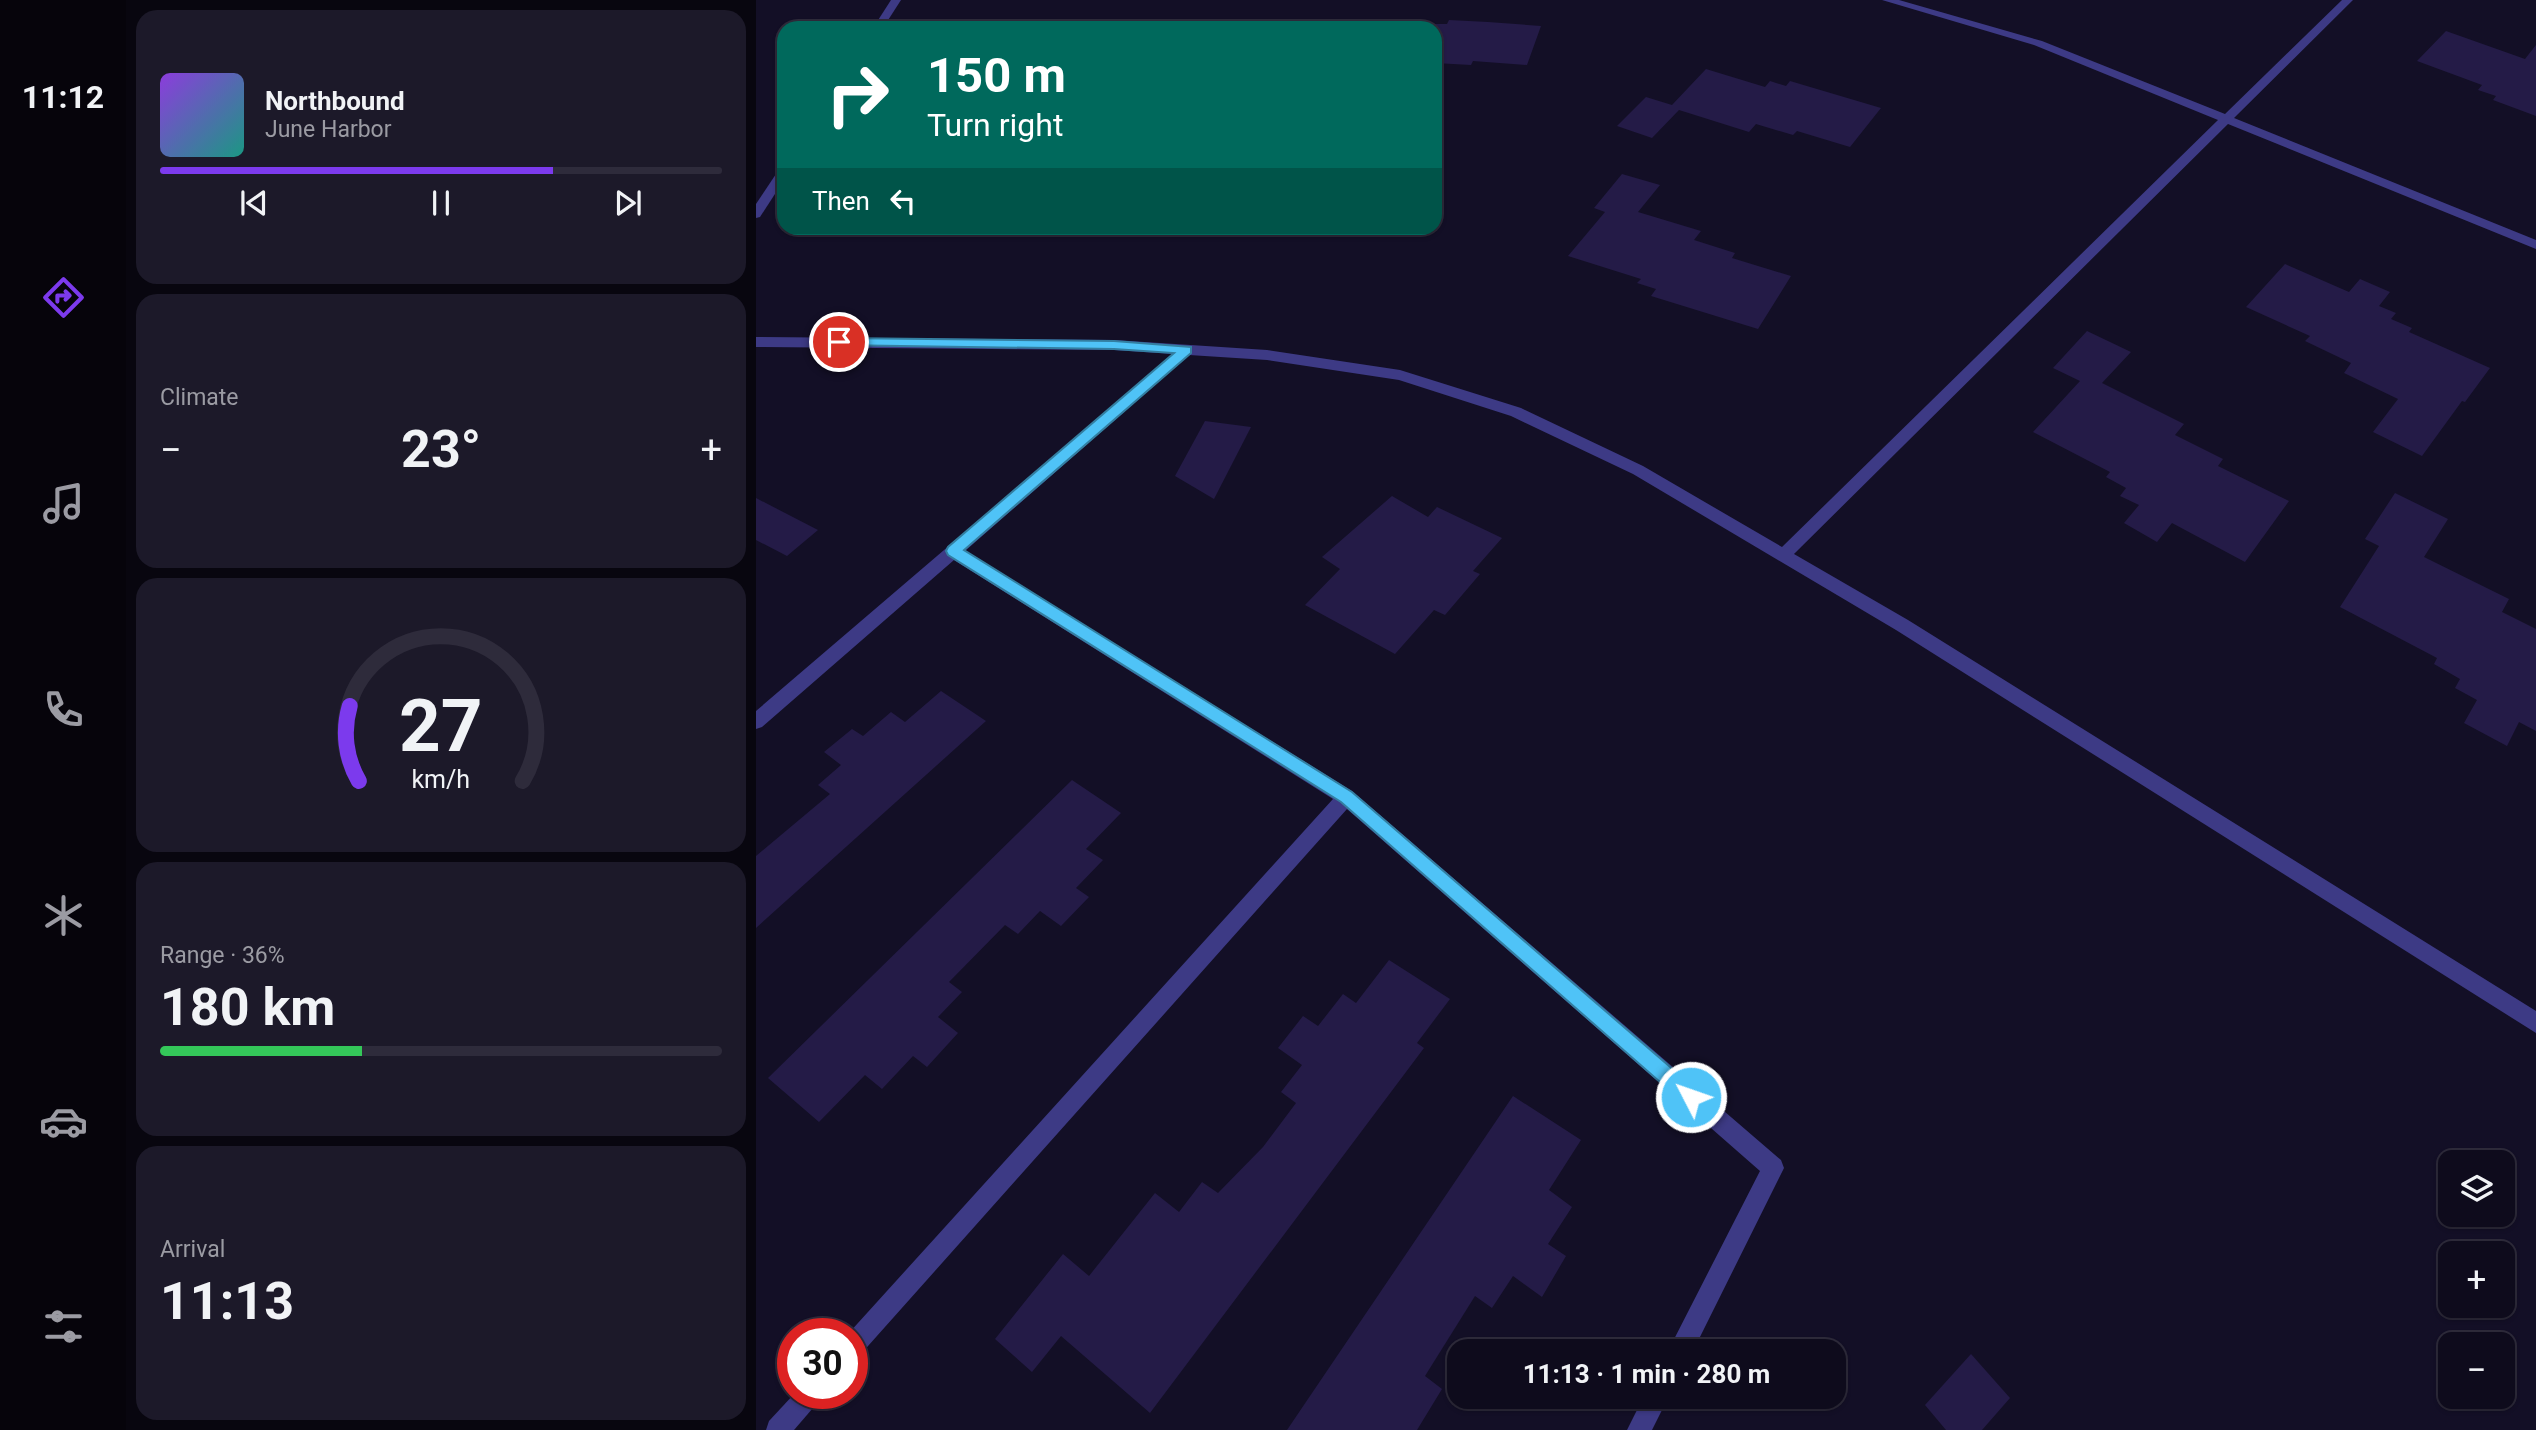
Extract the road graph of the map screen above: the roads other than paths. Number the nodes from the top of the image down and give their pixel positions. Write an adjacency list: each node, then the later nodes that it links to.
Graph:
1 (896, 0): 4 (street)
2 (1886, 0): 5 (street)
3 (2348, 0): 5 (street)
4 (882, 21)
5 (2228, 118): 8 (street); 12 (street)
6 (777, 182): 7 (street)
7 (756, 214)
8 (2536, 245)
9 (756, 342): 10 (street)
10 (1186, 350): 11 (street); 12 (street)
11 (953, 551): 13 (street); 14 (street)
12 (1783, 555): 15 (street)
13 (756, 722)
14 (1346, 797): 16 (street); 17 (street)
15 (2536, 1023)
16 (868, 1329)
17 (1686, 1339)
18 (797, 1409): 20 (street)
19 (1650, 1409): 21 (street)
20 (778, 1430)
21 (1639, 1430)

